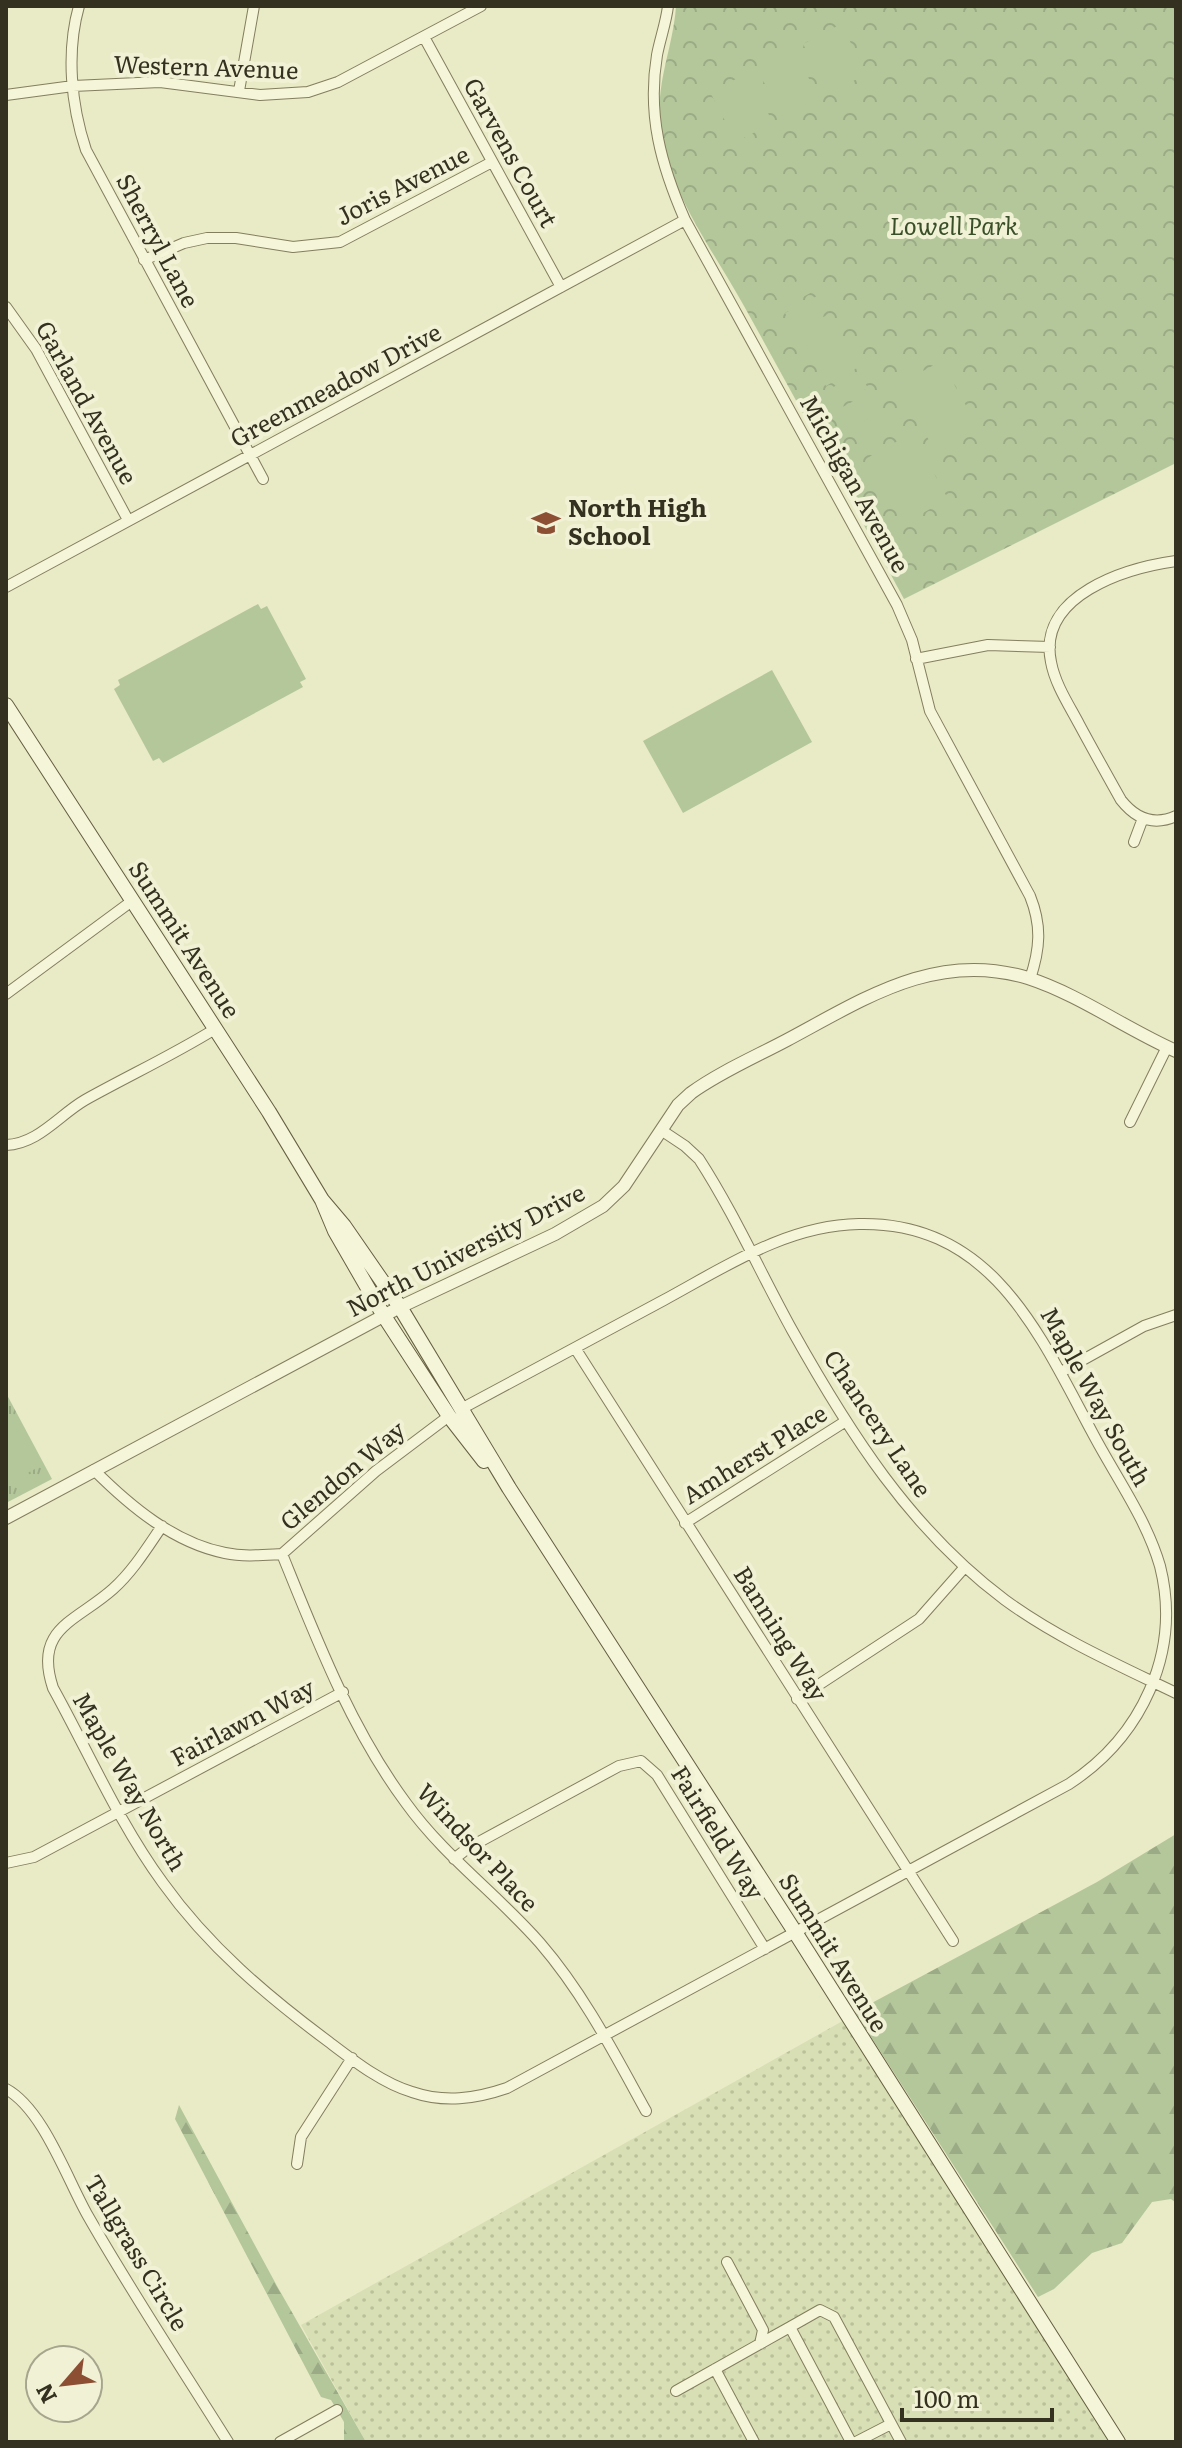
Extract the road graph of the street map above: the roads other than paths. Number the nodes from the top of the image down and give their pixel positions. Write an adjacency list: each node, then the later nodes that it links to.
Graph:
1 (79, 6): 6 (street, Sherryl Lane)
2 (254, 6): 7 (street)
3 (481, 6): 5 (street, Western Avenue)
4 (668, 6): 10 (street, Michigan Avenue)
5 (424, 37): 7 (street, Western Avenue); 9 (street, Garvens Court)
6 (73, 86): 7 (street, Western Avenue); 8 (street, Western Avenue); 11 (street, Sherryl Lane)
7 (239, 91)
8 (6, 95)
9 (492, 162): 11 (street, Joris Avenue); 12 (street, Garvens Court)
10 (685, 220): 12 (street, Greenmeadow Drive); 20 (street, Michigan Avenue)
11 (144, 260): 14 (street, Sherryl Lane)
12 (561, 287): 14 (street, Greenmeadow Drive)
13 (6, 307): 16 (street, Garland Avenue)
14 (250, 455): 15 (street, Sherryl Lane); 16 (street, Greenmeadow Drive)
15 (263, 479)
16 (128, 520): 18 (street, Greenmeadow Drive)
17 (1176, 561): 19 (street)
18 (6, 587)
19 (1050, 647): 20 (street); 23 (street)
20 (916, 659): 26 (street, Michigan Avenue)
21 (6, 705): 25 (main road, Summit Avenue)
22 (1176, 816): 23 (street)
23 (1143, 818): 24 (street)
24 (1134, 842)
25 (132, 901): 27 (street); 28 (main road, Summit Avenue)
26 (1030, 979): 29 (street, North University Drive); 31 (street, North University Drive)
27 (6, 994)
28 (215, 1029): 32 (street); 33 (main road, Summit Avenue)
29 (1172, 1049): 30 (street)
30 (1130, 1122)
31 (661, 1130): 34 (street, Chancery Lane); 35 (street, North University Drive)
32 (6, 1145)
33 (322, 1200): 35 (main road, Summit Avenue); 37 (main road, Summit Avenue)
34 (751, 1254): 38 (street, Maple Way South); 39 (street, Maple Way South); 41 (street, Chancery Lane)
35 (400, 1307): 37 (street, North University Drive); 40 (main road, Summit Avenue)
36 (1176, 1315): 39 (street)
37 (384, 1316): 40 (main road, Summit Avenue); 42 (street, North University Drive)
38 (575, 1348): 40 (street, Maple Way South); 44 (street, Banning Way)
39 (1061, 1372): 48 (street, Maple Way South)
40 (455, 1413): 46 (street, Glendon Way); 56 (main road, Summit Avenue)
41 (846, 1421): 44 (street, Amherst Place); 47 (street, Chancery Lane)
42 (94, 1470): 43 (street, North University Drive); 45 (street, Glendon Way)
43 (6, 1518)
44 (685, 1523): 51 (street, Banning Way)
45 (162, 1526): 46 (street, Glendon Way); 52 (street, Maple Way North)
46 (282, 1554): 49 (street, Windsor Place)
47 (964, 1568): 48 (street, Chancery Lane); 51 (street)
48 (1156, 1683): 50 (street, Chancery Lane); 55 (street, Maple Way South)
49 (343, 1692): 52 (street, Fairlawn Way); 53 (street, Windsor Place)
50 (1176, 1693)
51 (797, 1699): 55 (street, Banning Way)
52 (119, 1811): 54 (street, Fairlawn Way); 60 (street, Maple Way North)
53 (454, 1859): 58 (street, Fairfield Way); 59 (street, Windsor Place)
54 (6, 1863)
55 (907, 1871): 56 (street, Maple Way South); 57 (street, Banning Way)
56 (795, 1932): 58 (street, Maple Way North); 76 (main road, Summit Avenue)
57 (953, 1941)
58 (765, 1949): 59 (street, Maple Way North)
59 (604, 2035): 60 (street, Maple Way North); 62 (street, Windsor Place)
60 (352, 2058): 63 (street)
61 (6, 2089): 71 (street, Tallgrass Circle)
62 (646, 2111)
63 (297, 2164)
64 (727, 2262): 66 (street)
65 (790, 2327): 66 (street); 70 (street); 74 (street)
66 (760, 2344): 67 (street)
67 (715, 2369): 68 (street); 73 (street)
68 (676, 2391)
69 (337, 2410): 72 (street)
70 (891, 2424): 74 (street); 75 (street)
71 (228, 2442)
72 (280, 2442)
73 (754, 2442)
74 (854, 2442)
75 (901, 2442)
76 (1118, 2442)

